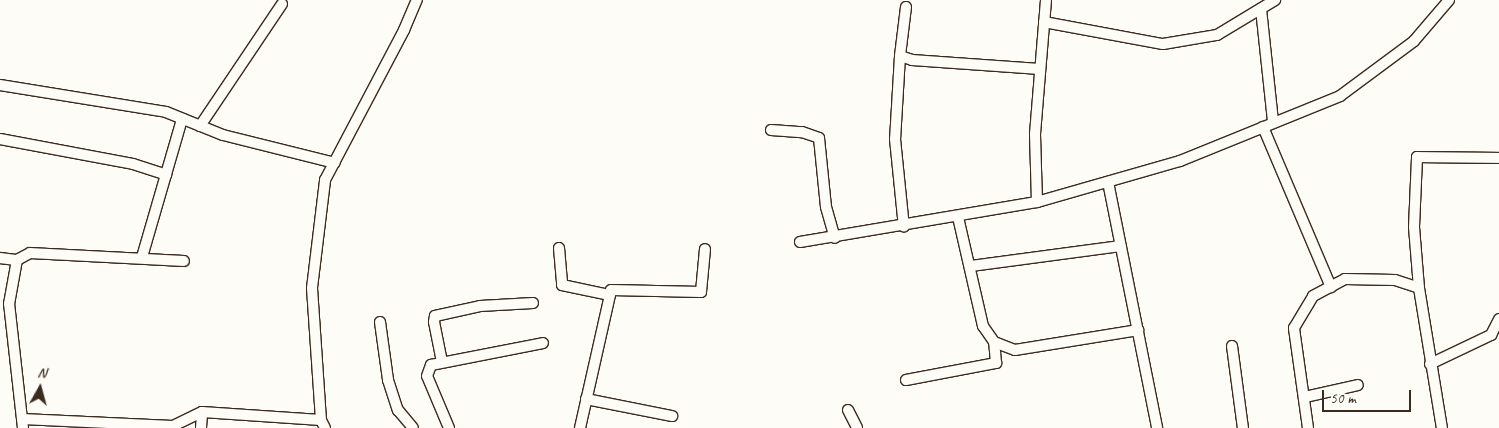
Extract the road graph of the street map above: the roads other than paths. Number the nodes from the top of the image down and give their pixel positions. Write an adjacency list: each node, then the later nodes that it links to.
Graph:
1 (417, 0): 19 (street)
2 (1046, 0): 8 (street)
3 (1275, 0): 7 (street)
4 (1449, 0): 13 (street)
5 (282, 4): 14 (street)
6 (906, 7): 9 (street)
7 (1261, 9): 8 (street); 13 (street)
8 (1044, 22): 10 (street)
9 (900, 56): 10 (street); 24 (street)
10 (1040, 69): 22 (street)
11 (0, 85): 12 (street)
12 (182, 119): 14 (street); 20 (street)
13 (1273, 122): 15 (street)
14 (200, 126): 19 (street)
15 (1263, 127): 21 (street); 35 (street)
16 (771, 130): 25 (street)
17 (0, 139): 20 (street)
18 (1499, 158): 36 (street)
19 (335, 163): 56 (street)
20 (166, 175): 30 (street)
21 (1108, 182): 22 (street); 27 (street)
22 (1037, 202): 23 (street)
23 (958, 217): 24 (street); 34 (street)
24 (904, 227): 25 (street)
25 (835, 238): 26 (street)
26 (800, 242)
27 (1121, 246): 34 (street); 41 (street)
28 (559, 248): 37 (street)
29 (705, 249): 37 (street)
30 (142, 257): 32 (street); 33 (street)
31 (0, 258): 32 (street)
32 (17, 260): 55 (street)
33 (184, 262)
34 (971, 266): 43 (street)
35 (1331, 287): 36 (street); 50 (street)
36 (1419, 288): 47 (street)
37 (610, 295): 51 (street)
38 (533, 303): 46 (street)
39 (1499, 319): 42 (street)
40 (380, 322): 58 (street)
41 (1138, 330): 43 (street); 62 (street)
42 (1495, 336): 47 (street)
43 (994, 342): 48 (street)
44 (543, 343): 46 (street)
45 (1232, 346): 63 (street)
46 (442, 362): 59 (street)
47 (1430, 364): 65 (street)
48 (906, 380)
49 (1358, 385): 50 (street)
50 (1305, 397): 64 (street)
51 (586, 399): 54 (street); 60 (street)
52 (848, 410): 61 (street)
53 (202, 412): 55 (street); 56 (street); 57 (street)
54 (672, 416)
55 (23, 423)
56 (323, 424)
57 (201, 428)
58 (413, 428)
59 (448, 428)
60 (580, 428)
61 (857, 428)
62 (1157, 428)
63 (1242, 428)
64 (1308, 428)
65 (1442, 428)

